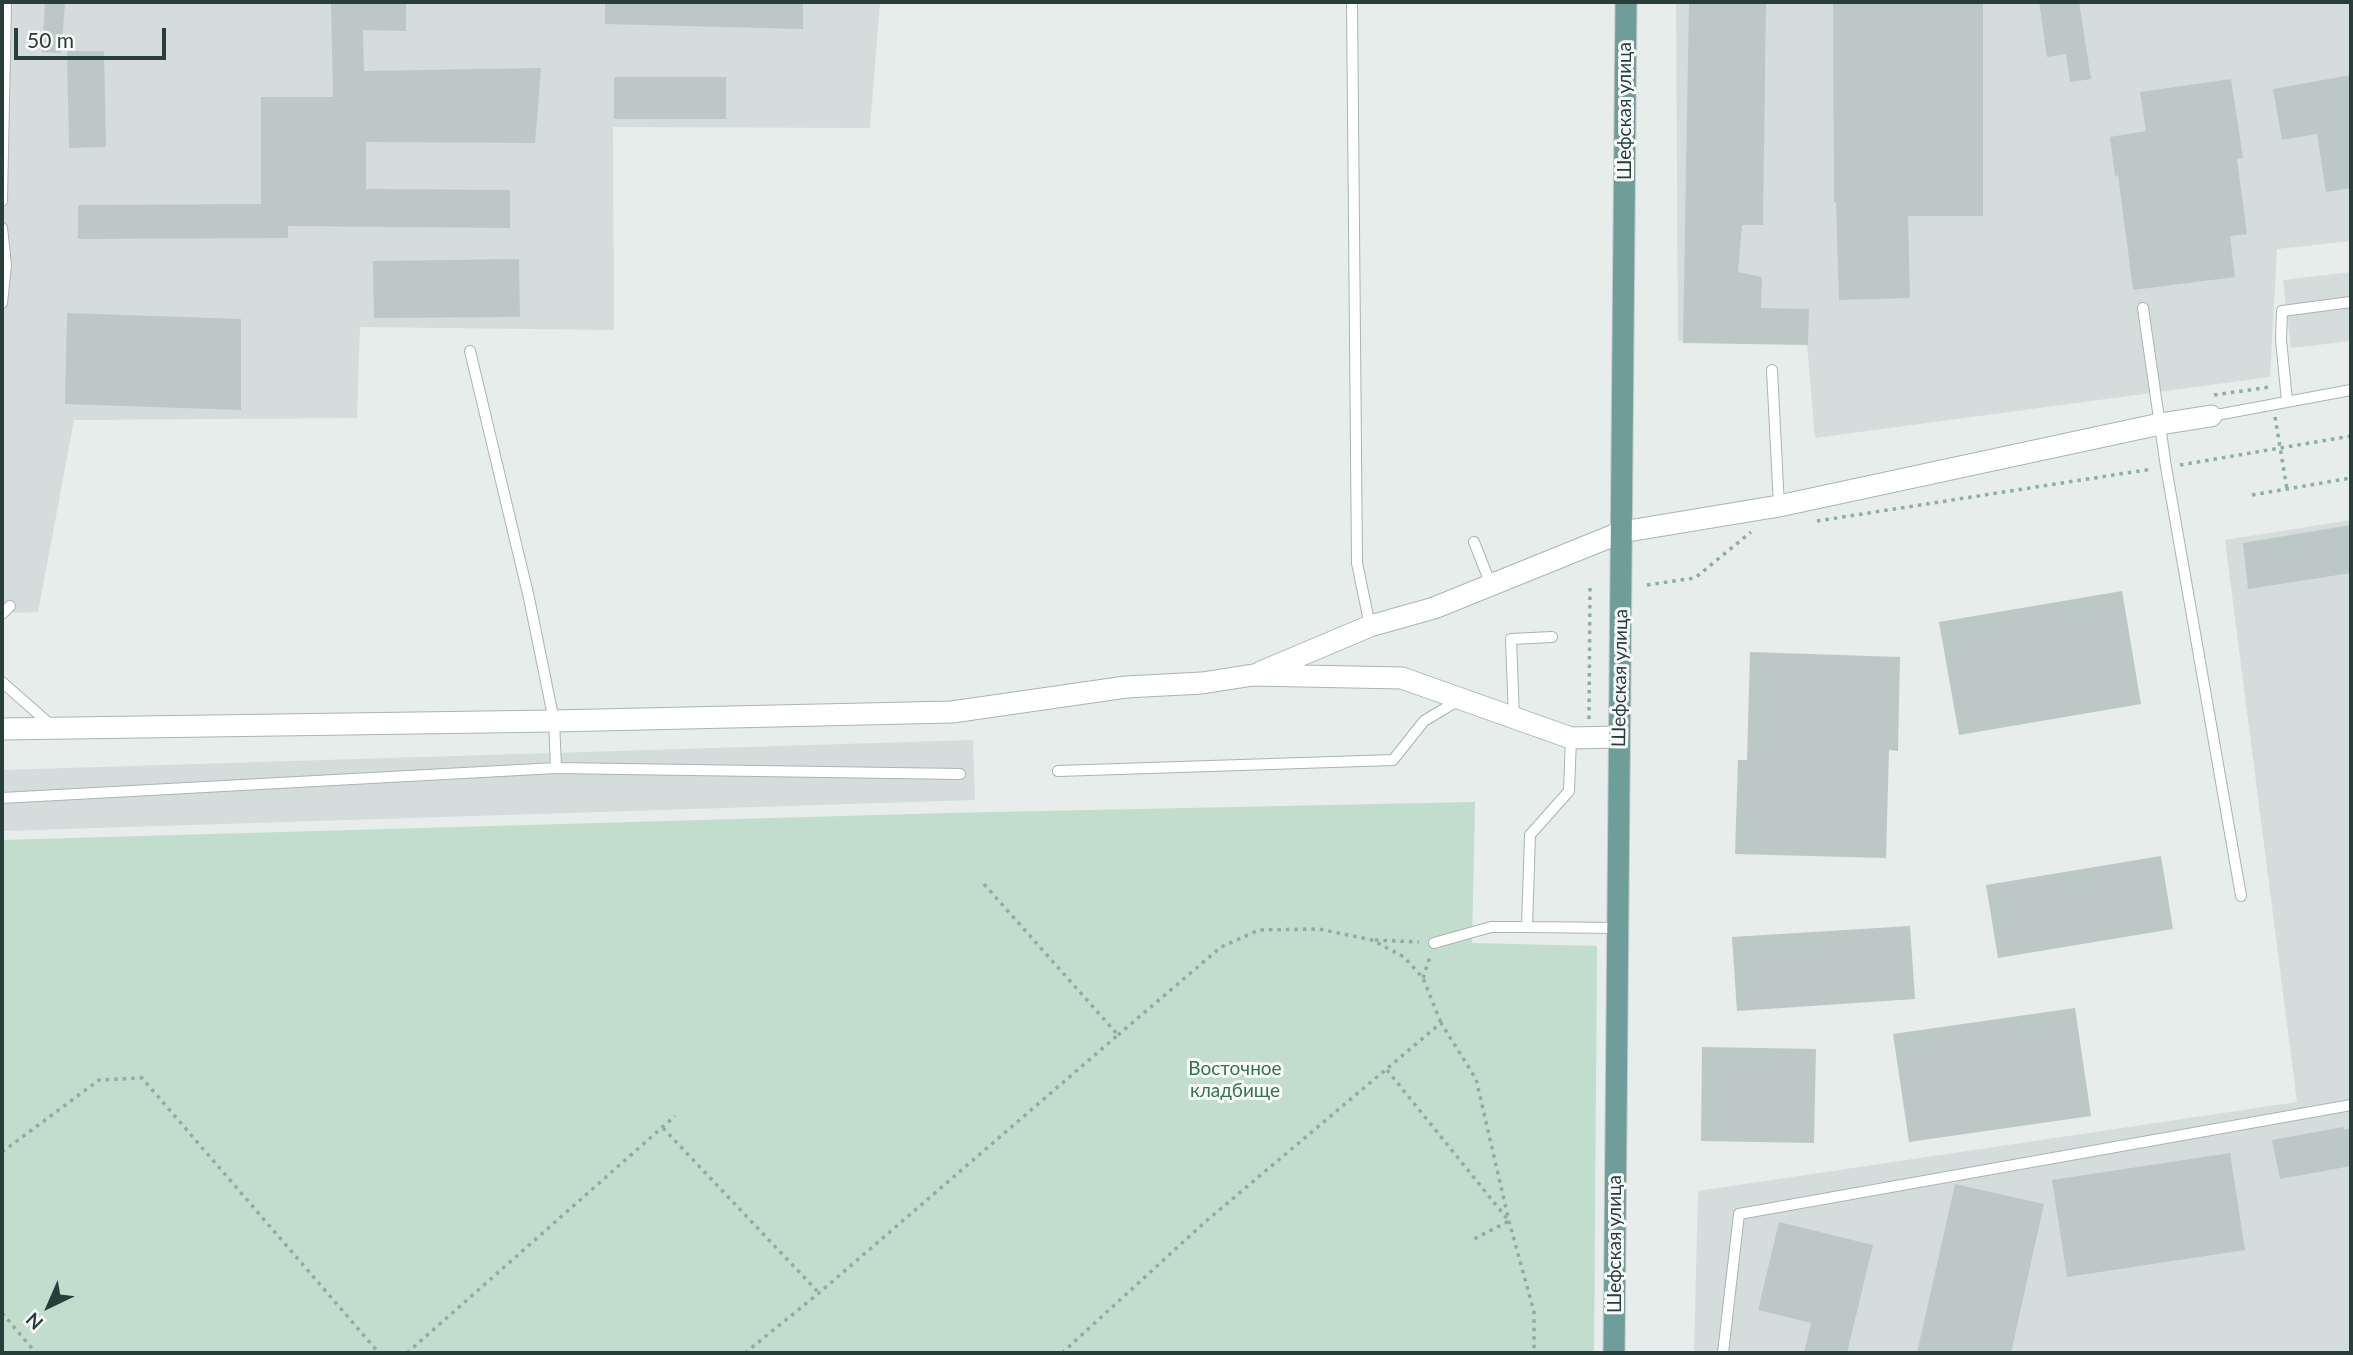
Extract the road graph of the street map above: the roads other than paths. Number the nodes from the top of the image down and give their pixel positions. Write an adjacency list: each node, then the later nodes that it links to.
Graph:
1 (6, 2): 4 (lane)
2 (1352, 2): 19 (lane)
3 (1626, 2): 16 (main road, Шефская улица)
4 (2, 201)
5 (2, 228): 7 (lane)
6 (2351, 302): 12 (lane)
7 (2, 303)
8 (2143, 309): 14 (lane)
9 (470, 351): 25 (lane)
10 (1772, 370): 15 (lane)
11 (2351, 390): 12 (lane)
12 (2287, 401): 13 (lane)
13 (2211, 416): 14 (street)
14 (2160, 424): 15 (street); 34 (lane)
15 (1779, 506): 16 (street)
16 (1622, 532): 18 (street); 29 (main road, Шефская улица)
17 (1474, 542): 18 (lane)
18 (1491, 585): 19 (street)
19 (1370, 626): 21 (street)
20 (1552, 637): 24 (lane)
21 (1253, 675): 23 (street); 25 (street)
22 (2, 682): 26 (lane)
23 (1460, 700): 24 (street); 31 (lane)
24 (1514, 718): 28 (street)
25 (554, 721): 26 (street); 30 (lane)
26 (54, 728): 27 (street)
27 (2, 729)
28 (1580, 737): 29 (street); 35 (lane)
29 (1619, 737): 36 (main road, Шефская улица)
30 (556, 768): 32 (lane); 33 (lane)
31 (1058, 771)
32 (960, 774)
33 (2, 798)
34 (2241, 896)
35 (1527, 927): 36 (lane); 37 (lane)
36 (1617, 928): 39 (main road, Шефская улица)
37 (1434, 943)
38 (2351, 1105): 40 (lane)
39 (1614, 1353)
40 (1723, 1353)

